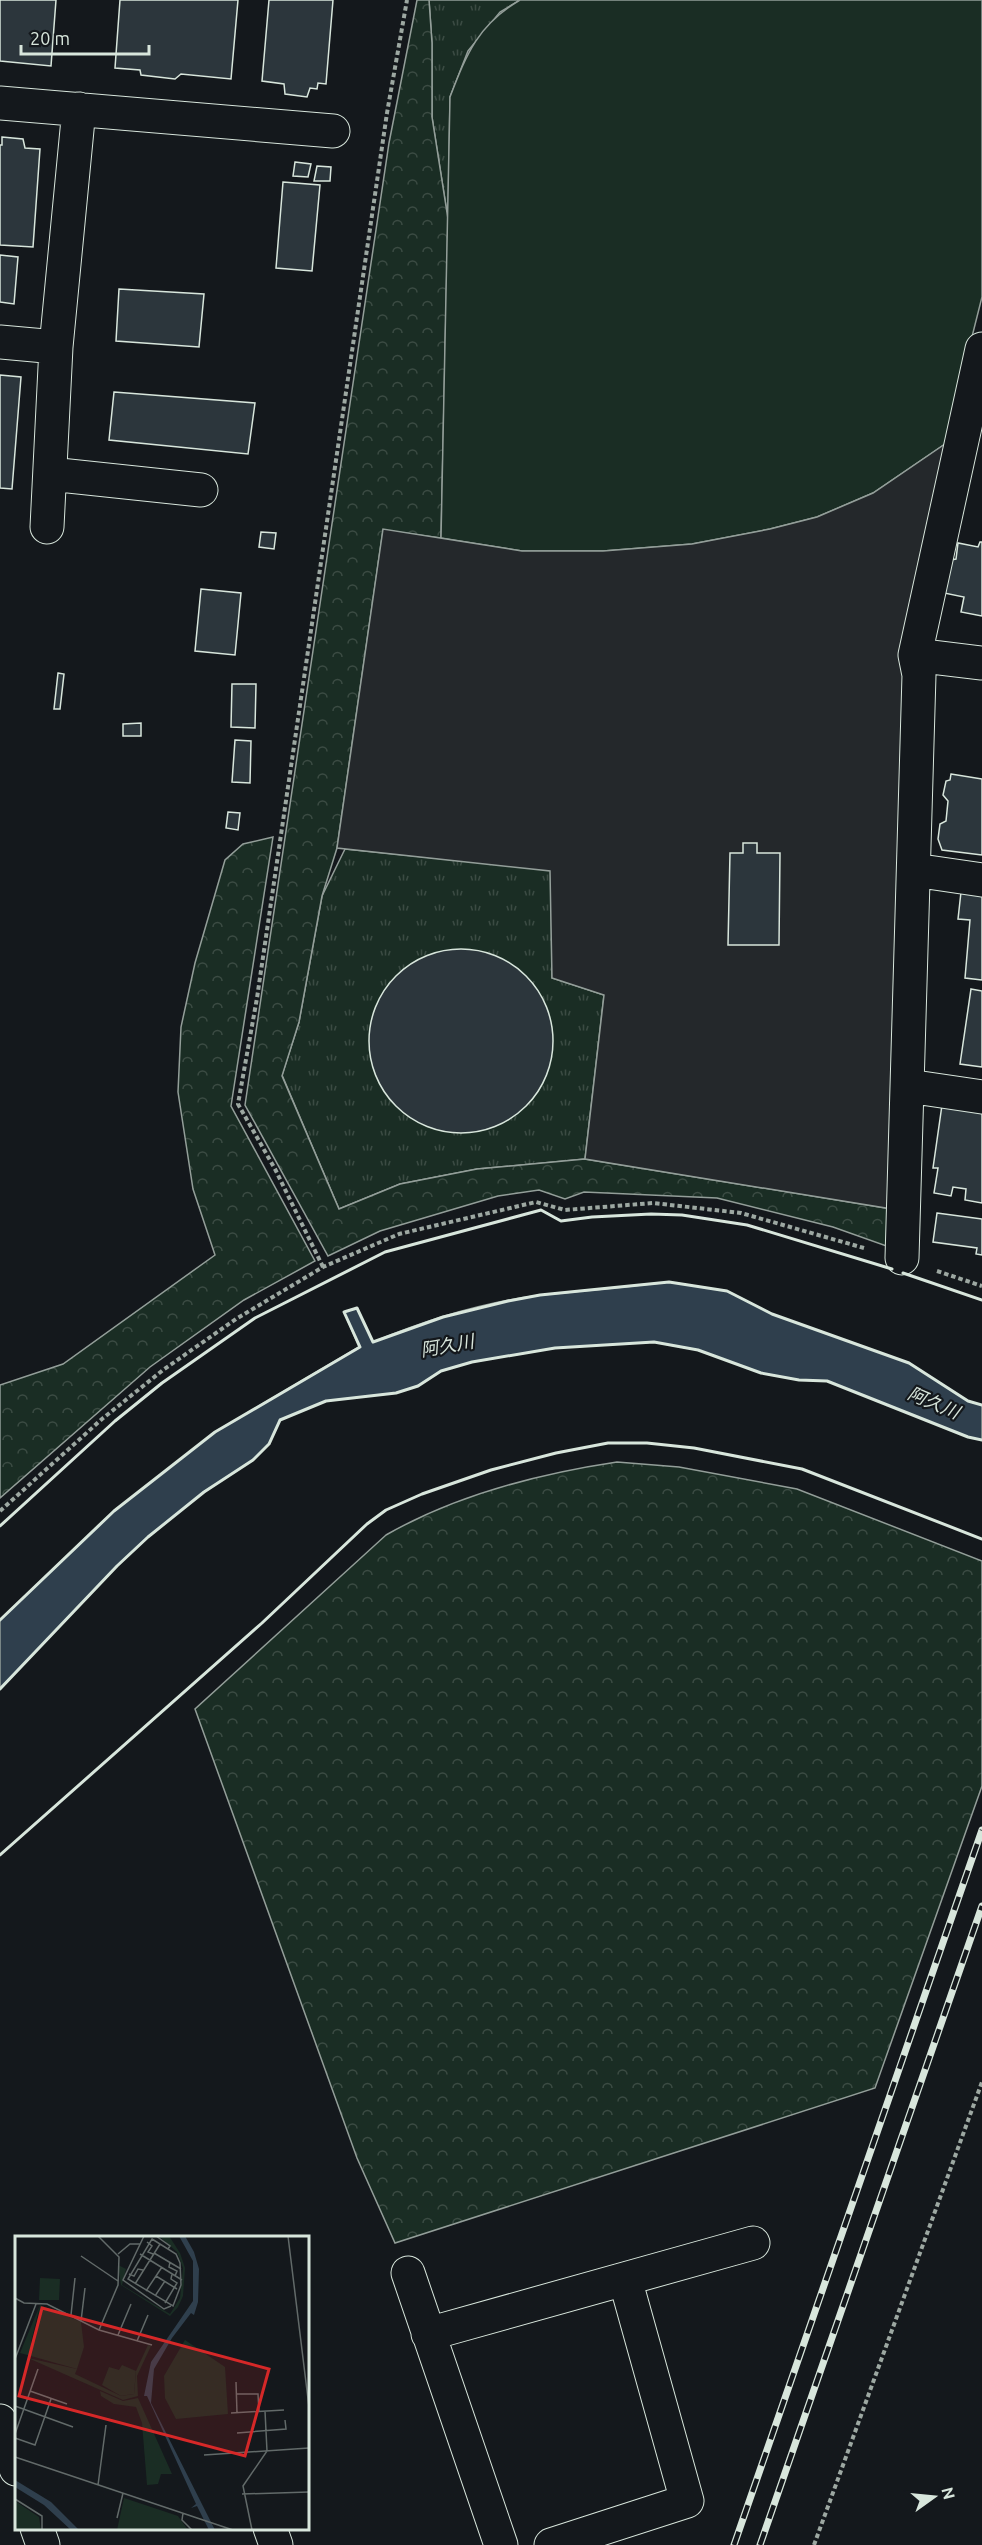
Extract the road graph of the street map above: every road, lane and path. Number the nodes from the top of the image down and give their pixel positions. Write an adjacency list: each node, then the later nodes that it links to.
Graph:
1 (407, 0): 19 (path)
2 (0, 103): 3 (street)
3 (79, 109): 4 (street); 6 (street)
4 (333, 131)
5 (0, 342): 6 (street)
6 (56, 347): 9 (street)
7 (982, 349): 8 (street)
8 (971, 442): 12 (street)
9 (50, 474): 10 (street); 11 (street)
10 (201, 490)
11 (47, 527)
12 (915, 655): 13 (street); 14 (street)
13 (982, 663)
14 (914, 870): 15 (street); 16 (street)
15 (982, 880)
16 (908, 1086): 17 (street); 18 (street)
17 (982, 1097)
18 (902, 1258): 19 (path); 20 (path)
19 (323, 1266): 21 (path)
20 (982, 1286)
21 (0, 1511)
22 (982, 2082): 35 (path)
23 (753, 2243): 25 (street)
24 (408, 2273): 26 (street)
25 (625, 2279): 26 (street); 34 (street)
26 (428, 2334): 33 (street)
27 (0, 2421): 28 (street)
28 (15, 2466)
29 (37, 2530): 31 (street)
30 (270, 2530): 32 (street)
31 (43, 2545)
32 (276, 2545)
33 (501, 2545)
34 (551, 2545)
35 (814, 2545)

